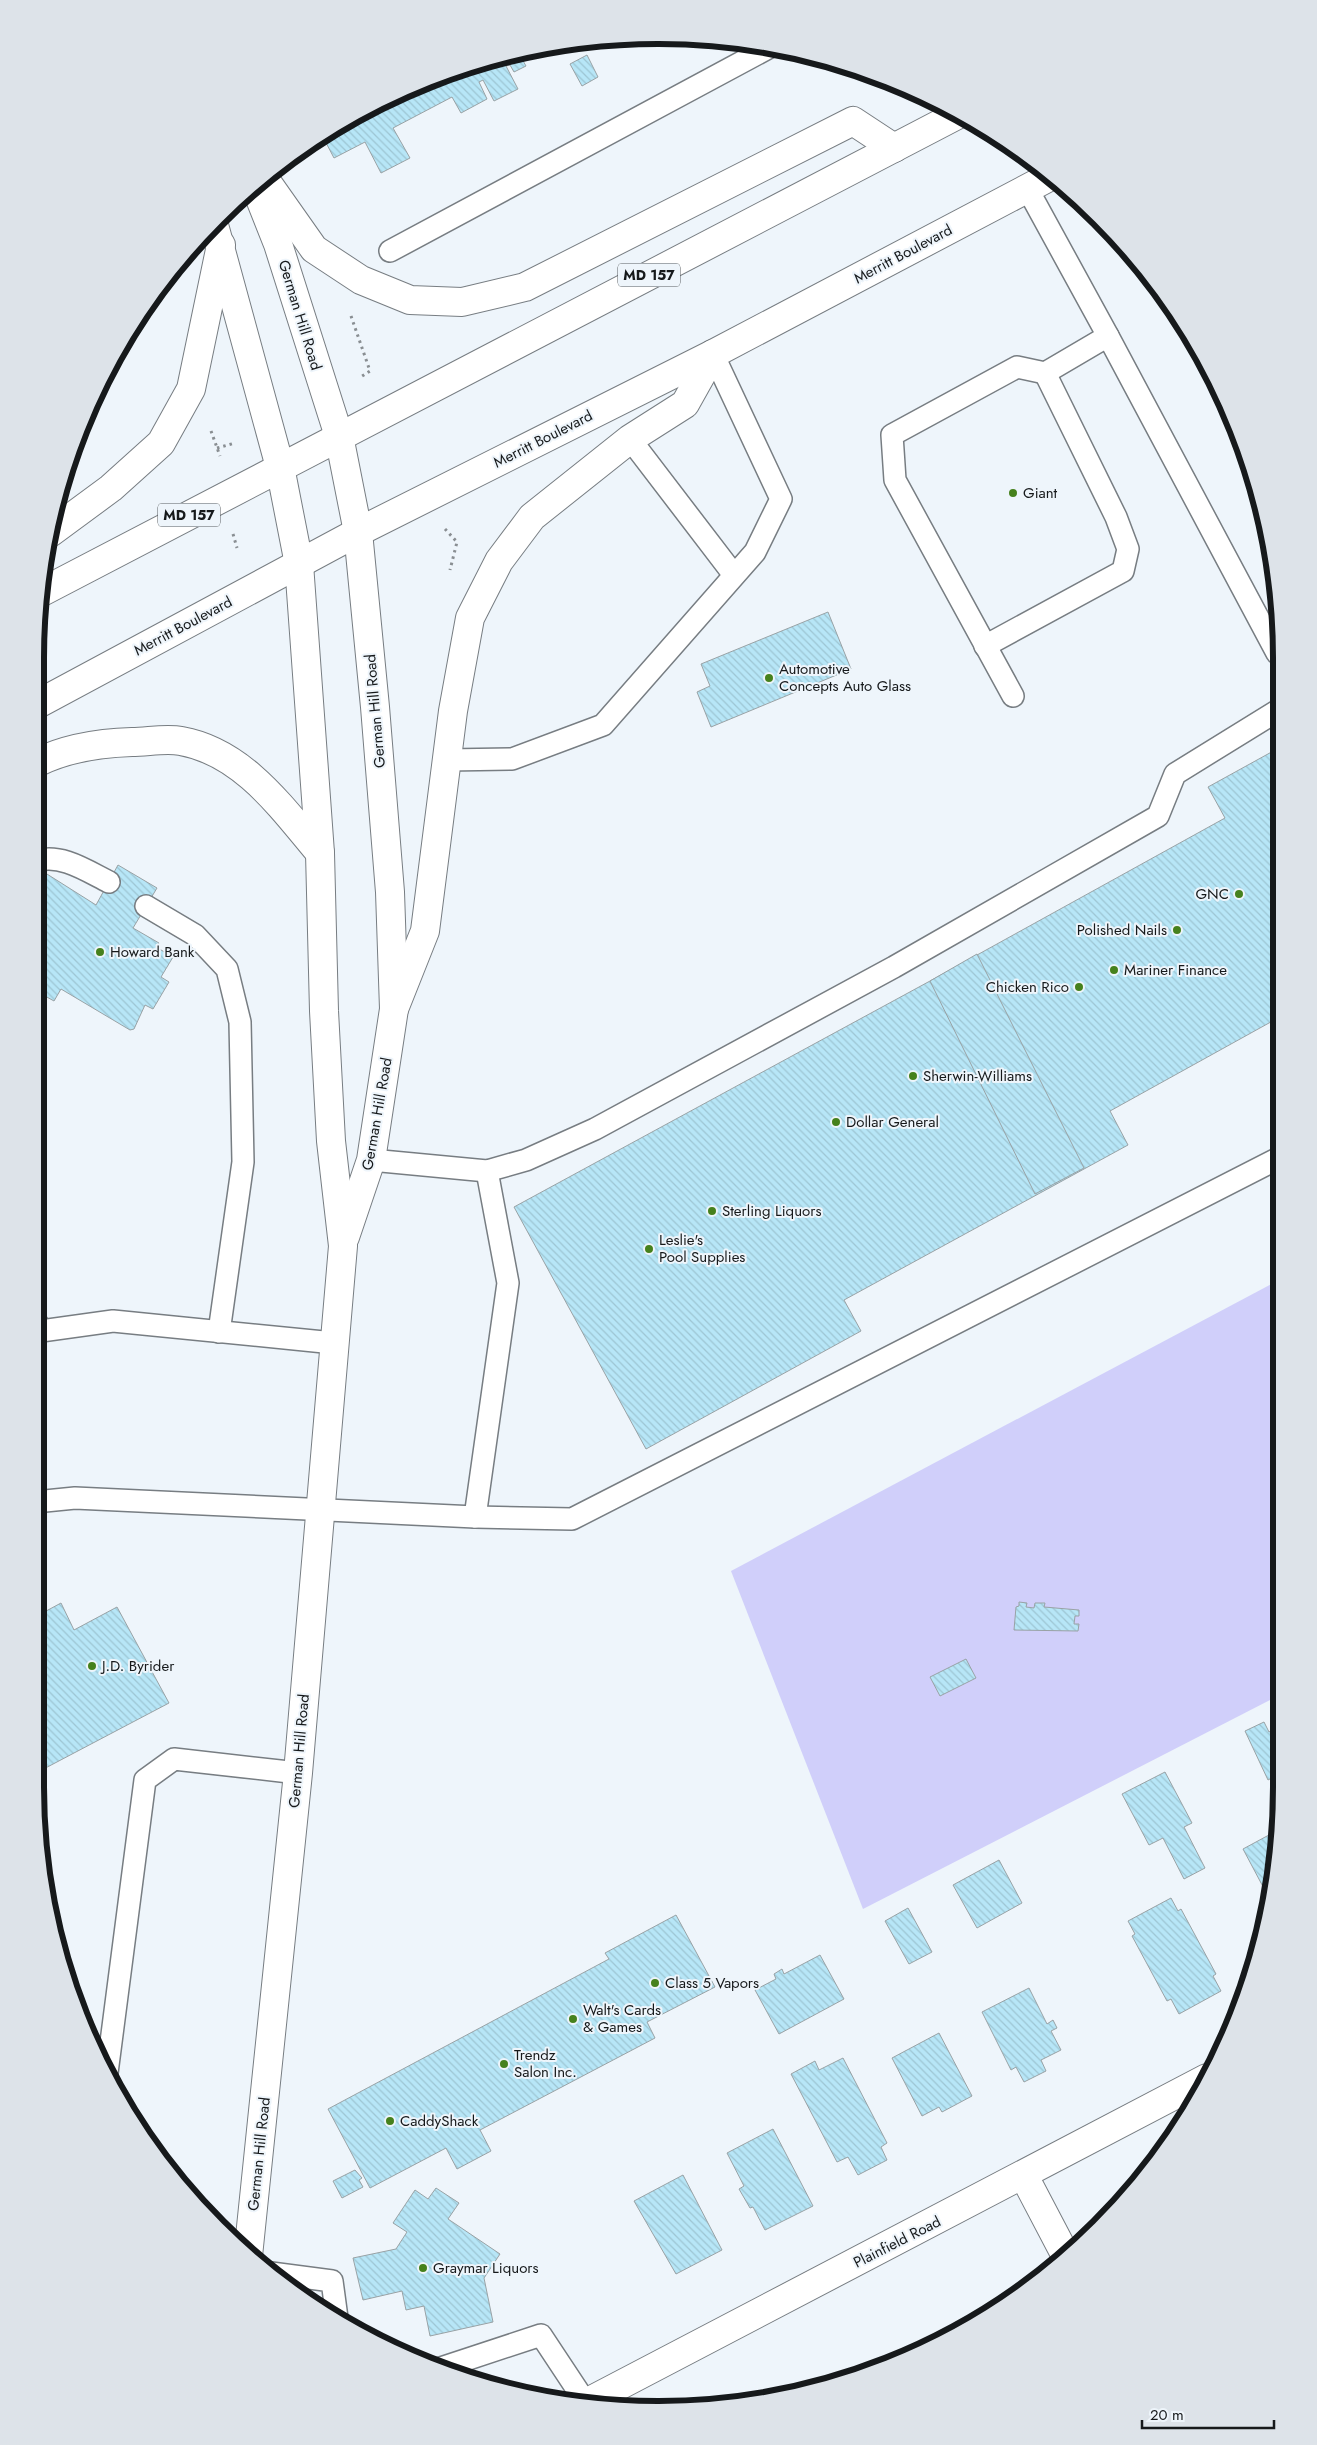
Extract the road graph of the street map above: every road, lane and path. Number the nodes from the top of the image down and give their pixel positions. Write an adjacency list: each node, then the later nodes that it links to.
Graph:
1 (759, 53): 9 (lane)
2 (951, 118): 3 (main road, MD 157)
3 (894, 148): 5 (main road); 16 (main road, MD 157)
4 (1044, 180): 6 (main road, Merritt Boulevard)
5 (268, 184)
6 (1027, 188): 11 (lane); 12 (main road, Merritt Boulevard)
7 (258, 192): 16 (main road, German Hill Road)
8 (217, 235): 21 (main road, German Hill Road); 22 (main road)
9 (390, 251)
10 (350, 311): 14 (path)
11 (1108, 336): 13 (lane); 27 (lane)
12 (713, 354): 17 (main road); 23 (main road, Merritt Boulevard); 25 (lane)
13 (1045, 373): 28 (lane); 28 (lane)
14 (356, 380)
15 (208, 425): 19 (path)
16 (338, 436): 21 (main road, MD 157); 23 (main road, German Hill Road)
17 (630, 438): 25 (lane); 33 (main road)
18 (235, 443): 19 (path)
19 (217, 448): 20 (path)
20 (220, 457)
21 (280, 467): 24 (main road, German Hill Road); 26 (main road, MD 157)
22 (59, 525)
23 (358, 532): 24 (main road, Merritt Boulevard); 38 (main road, German Hill Road)
24 (298, 564): 30 (main road, Merritt Boulevard); 34 (main road, German Hill Road)
25 (734, 575): 33 (lane)
26 (48, 589)
27 (1273, 645)
28 (985, 646): 29 (lane)
29 (1013, 696)
30 (44, 702)
31 (1273, 713): 41 (lane)
32 (44, 758): 34 (main road)
33 (447, 760): 38 (main road)
34 (320, 853): 42 (main road, German Hill Road)
35 (44, 859): 36 (lane)
36 (109, 882)
37 (146, 906): 44 (lane)
38 (394, 1010): 39 (main road, German Hill Road)
39 (371, 1160): 41 (lane); 42 (main road, German Hill Road)
40 (1273, 1161): 48 (lane)
41 (487, 1171): 48 (lane)
42 (343, 1246): 45 (main road, German Hill Road)
43 (44, 1327): 44 (lane)
44 (219, 1332): 45 (lane)
45 (334, 1343): 47 (main road, German Hill Road)
46 (44, 1501): 47 (lane)
47 (320, 1510): 48 (lane); 49 (main road, German Hill Road)
48 (476, 1516)
49 (298, 1773): 50 (lane); 53 (main road, German Hill Road)
50 (109, 2061)
51 (1196, 2084): 52 (main road, Plainfield Road)
52 (1024, 2176): 54 (main road); 59 (main road, Plainfield Road)
53 (249, 2245)
54 (1062, 2250)
55 (285, 2275): 56 (lane)
56 (336, 2310)
57 (451, 2365): 58 (lane)
58 (582, 2396)
59 (596, 2398)

